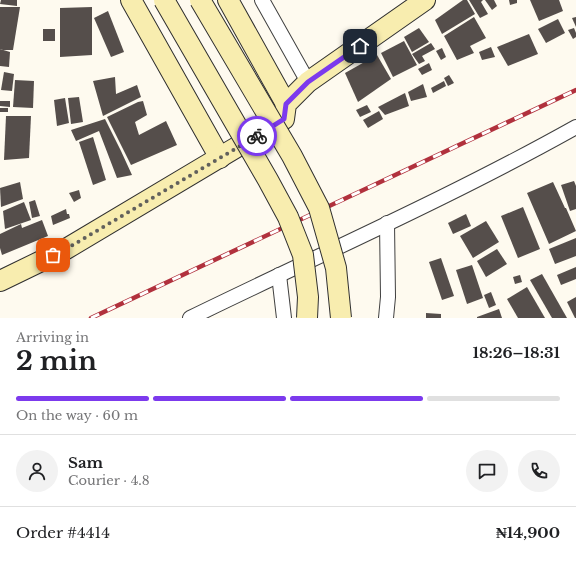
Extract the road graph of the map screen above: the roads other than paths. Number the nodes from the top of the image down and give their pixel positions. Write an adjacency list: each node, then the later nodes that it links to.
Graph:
1 (130, 0): 10 (street)
2 (164, 0): 16 (street, bridge)
3 (200, 0): 17 (street, bridge)
4 (228, 0): 8 (street)
5 (262, 0): 7 (street)
6 (425, 0): 7 (street)
7 (308, 82): 8 (street)
8 (286, 104): 10 (street)
9 (576, 127): 11 (street)
10 (220, 158): 13 (street)
11 (388, 223): 12 (street); 18 (street)
12 (279, 275): 14 (street); 15 (street)
13 (0, 281)
14 (190, 318)
15 (284, 318)
16 (307, 318)
17 (341, 318)
18 (386, 318)

